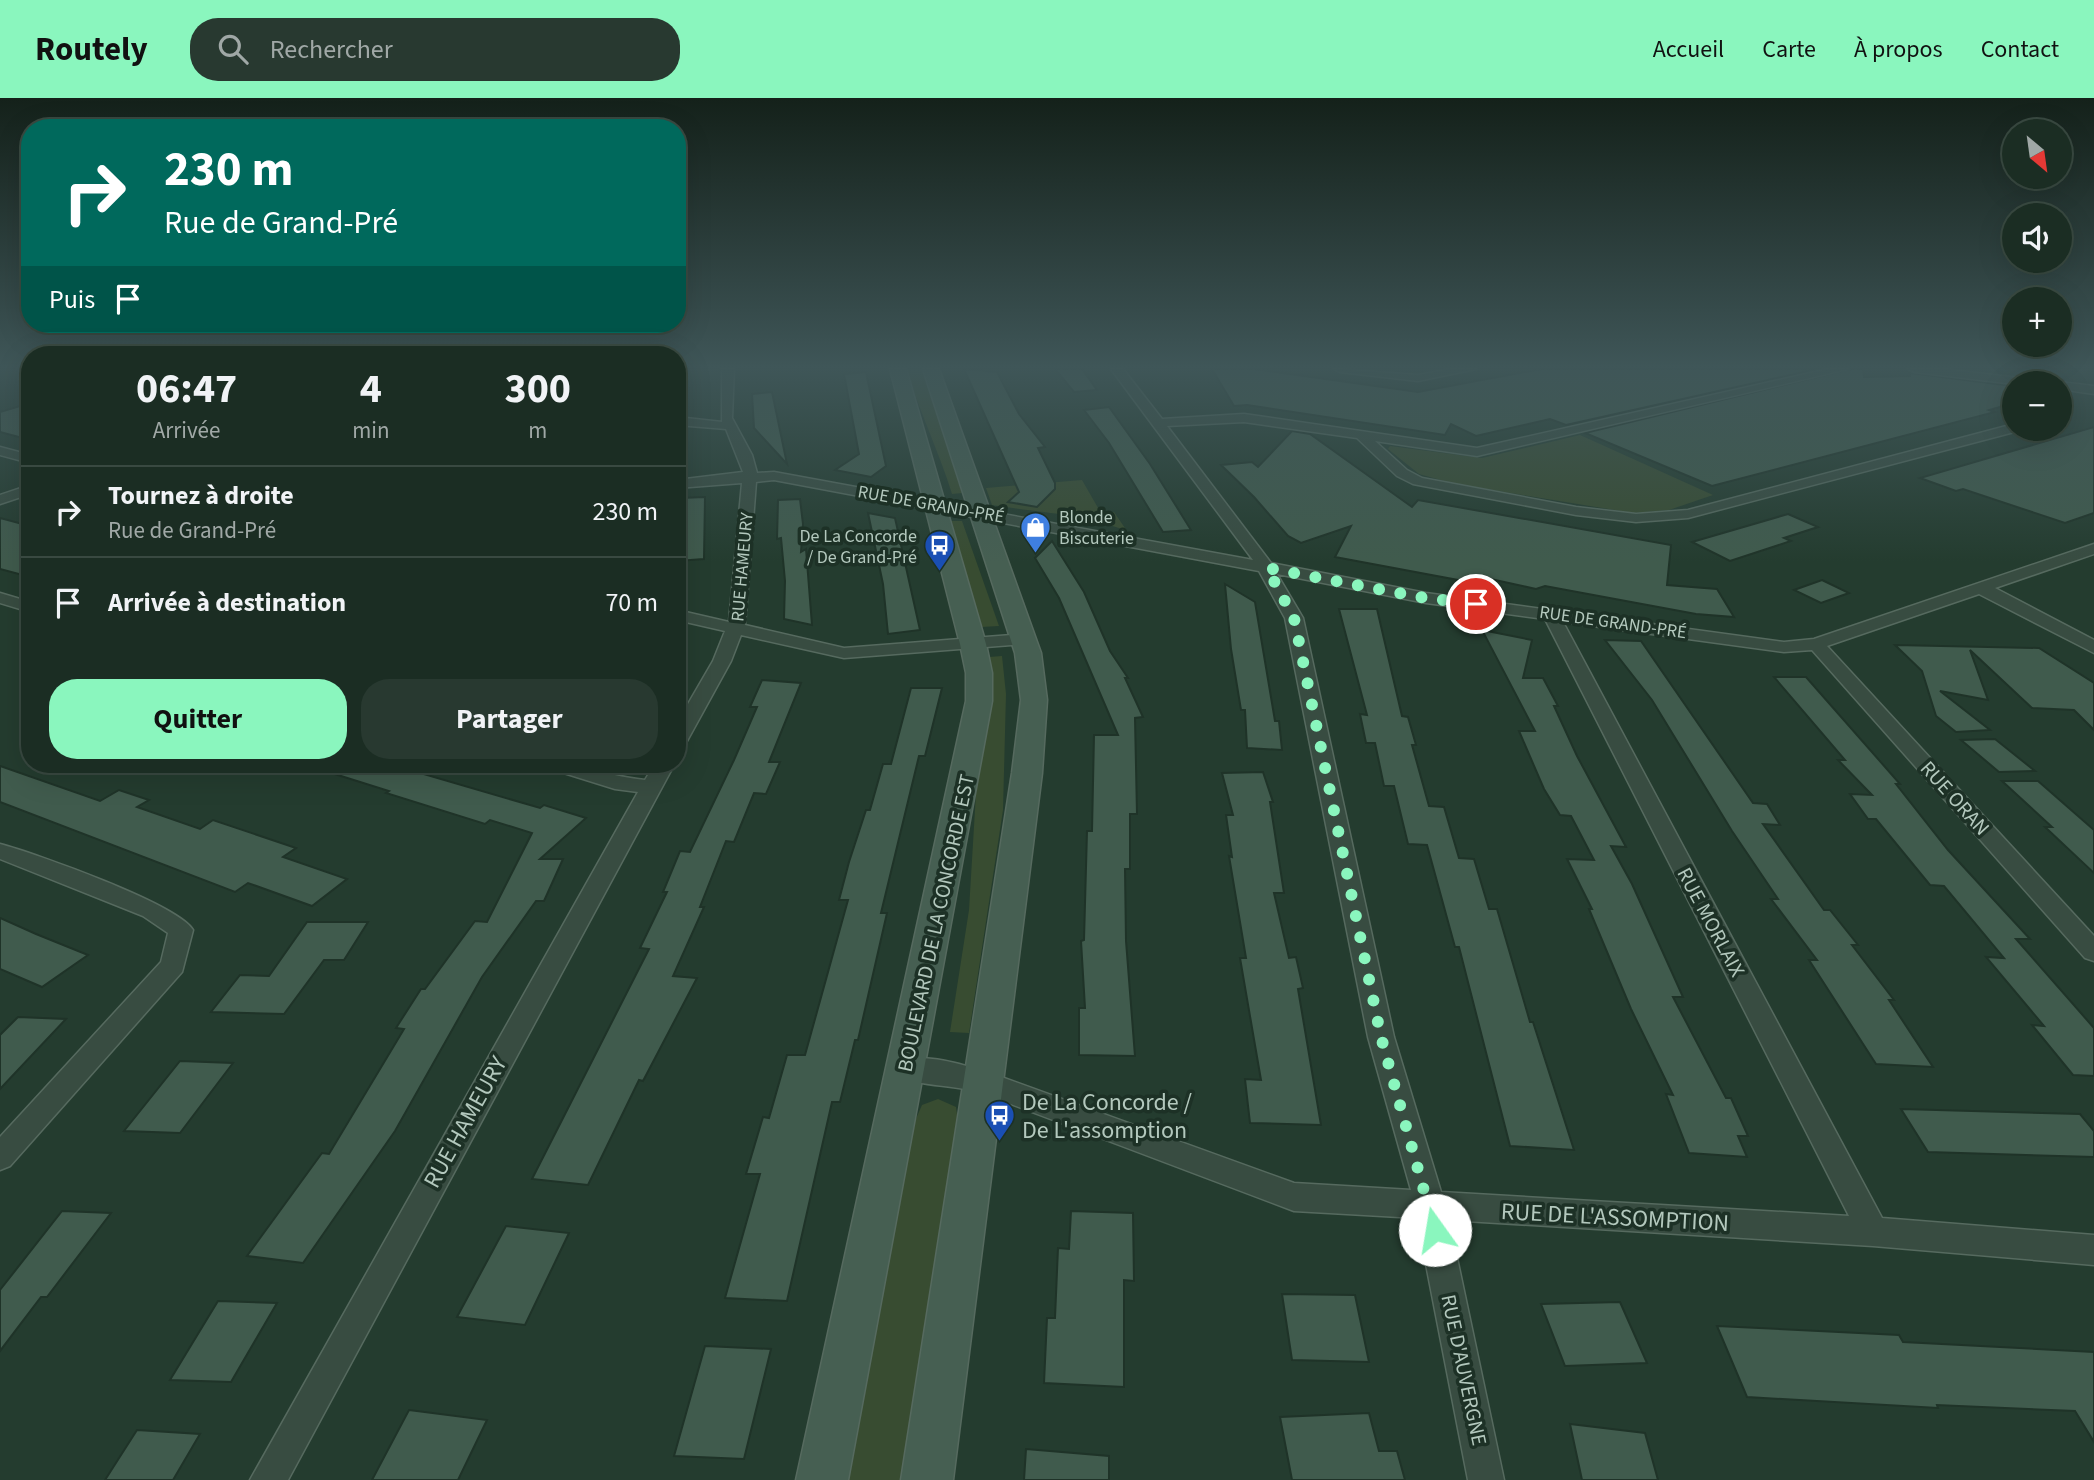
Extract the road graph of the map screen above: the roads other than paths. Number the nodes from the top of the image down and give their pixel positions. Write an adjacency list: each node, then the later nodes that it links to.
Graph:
1 (733, 433): 11 (street, RUE HAMEURY)
2 (916, 433): 15 (street, BOULEVARD DE LA CONCORDE EST)
3 (953, 433): 16 (street)
4 (1167, 433): 18 (street, RUE D'AUVERGNE)
5 (1346, 433): 8 (street)
6 (1558, 433): 8 (street)
7 (1993, 433): 8 (street)
8 (1362, 436)
9 (0, 451): 10 (street)
10 (21, 457)
11 (750, 477): 12 (street, RUE DE GRAND-PRÉ); 15 (street, RUE DE GRAND-PRÉ); 24 (street, RUE HAMEURY)
12 (686, 483)
13 (21, 492): 14 (street)
14 (0, 500)
15 (935, 505): 16 (street, RUE DE GRAND-PRÉ); 26 (street, BOULEVARD DE LA CONCORDE EST)
16 (980, 513): 18 (street, RUE DE GRAND-PRÉ); 25 (street)
17 (2094, 549): 19 (street, RUE DE GRAND-PRÉ)
18 (1267, 568): 22 (street, RUE DE GRAND-PRÉ); 37 (street, RUE D'AUVERGNE)
19 (1981, 588): 27 (street, RUE DE GRAND-PRÉ); 28 (street)
20 (0, 598): 21 (street)
21 (21, 604)
22 (1550, 613): 27 (street, RUE DE GRAND-PRÉ); 38 (street, RUE MORLAIX)
23 (686, 617): 24 (street)
24 (736, 630): 26 (street); 29 (street, RUE HAMEURY)
25 (1023, 639): 26 (street); 35 (street)
26 (973, 644): 34 (street, BOULEVARD DE LA CONCORDE EST)
27 (1816, 644): 33 (street, RUE ORAN)
28 (2094, 648)
29 (686, 724)
30 (585, 773): 31 (street)
31 (658, 776): 40 (street, RUE HAMEURY)
32 (0, 851): 36 (street)
33 (2094, 953)
34 (906, 1069): 35 (street, RUE DE L'ASSOMPTION); 41 (street, BOULEVARD DE LA CONCORDE EST)
35 (983, 1082): 37 (street, RUE DE L'ASSOMPTION); 42 (street)
36 (0, 1157)
37 (1430, 1205): 38 (street, RUE DE L'ASSOMPTION); 43 (street, RUE D'AUVERGNE)
38 (1872, 1232): 39 (street, RUE DE L'ASSOMPTION)
39 (2094, 1250)
40 (268, 1480)
41 (822, 1480)
42 (927, 1480)
43 (1486, 1480)

